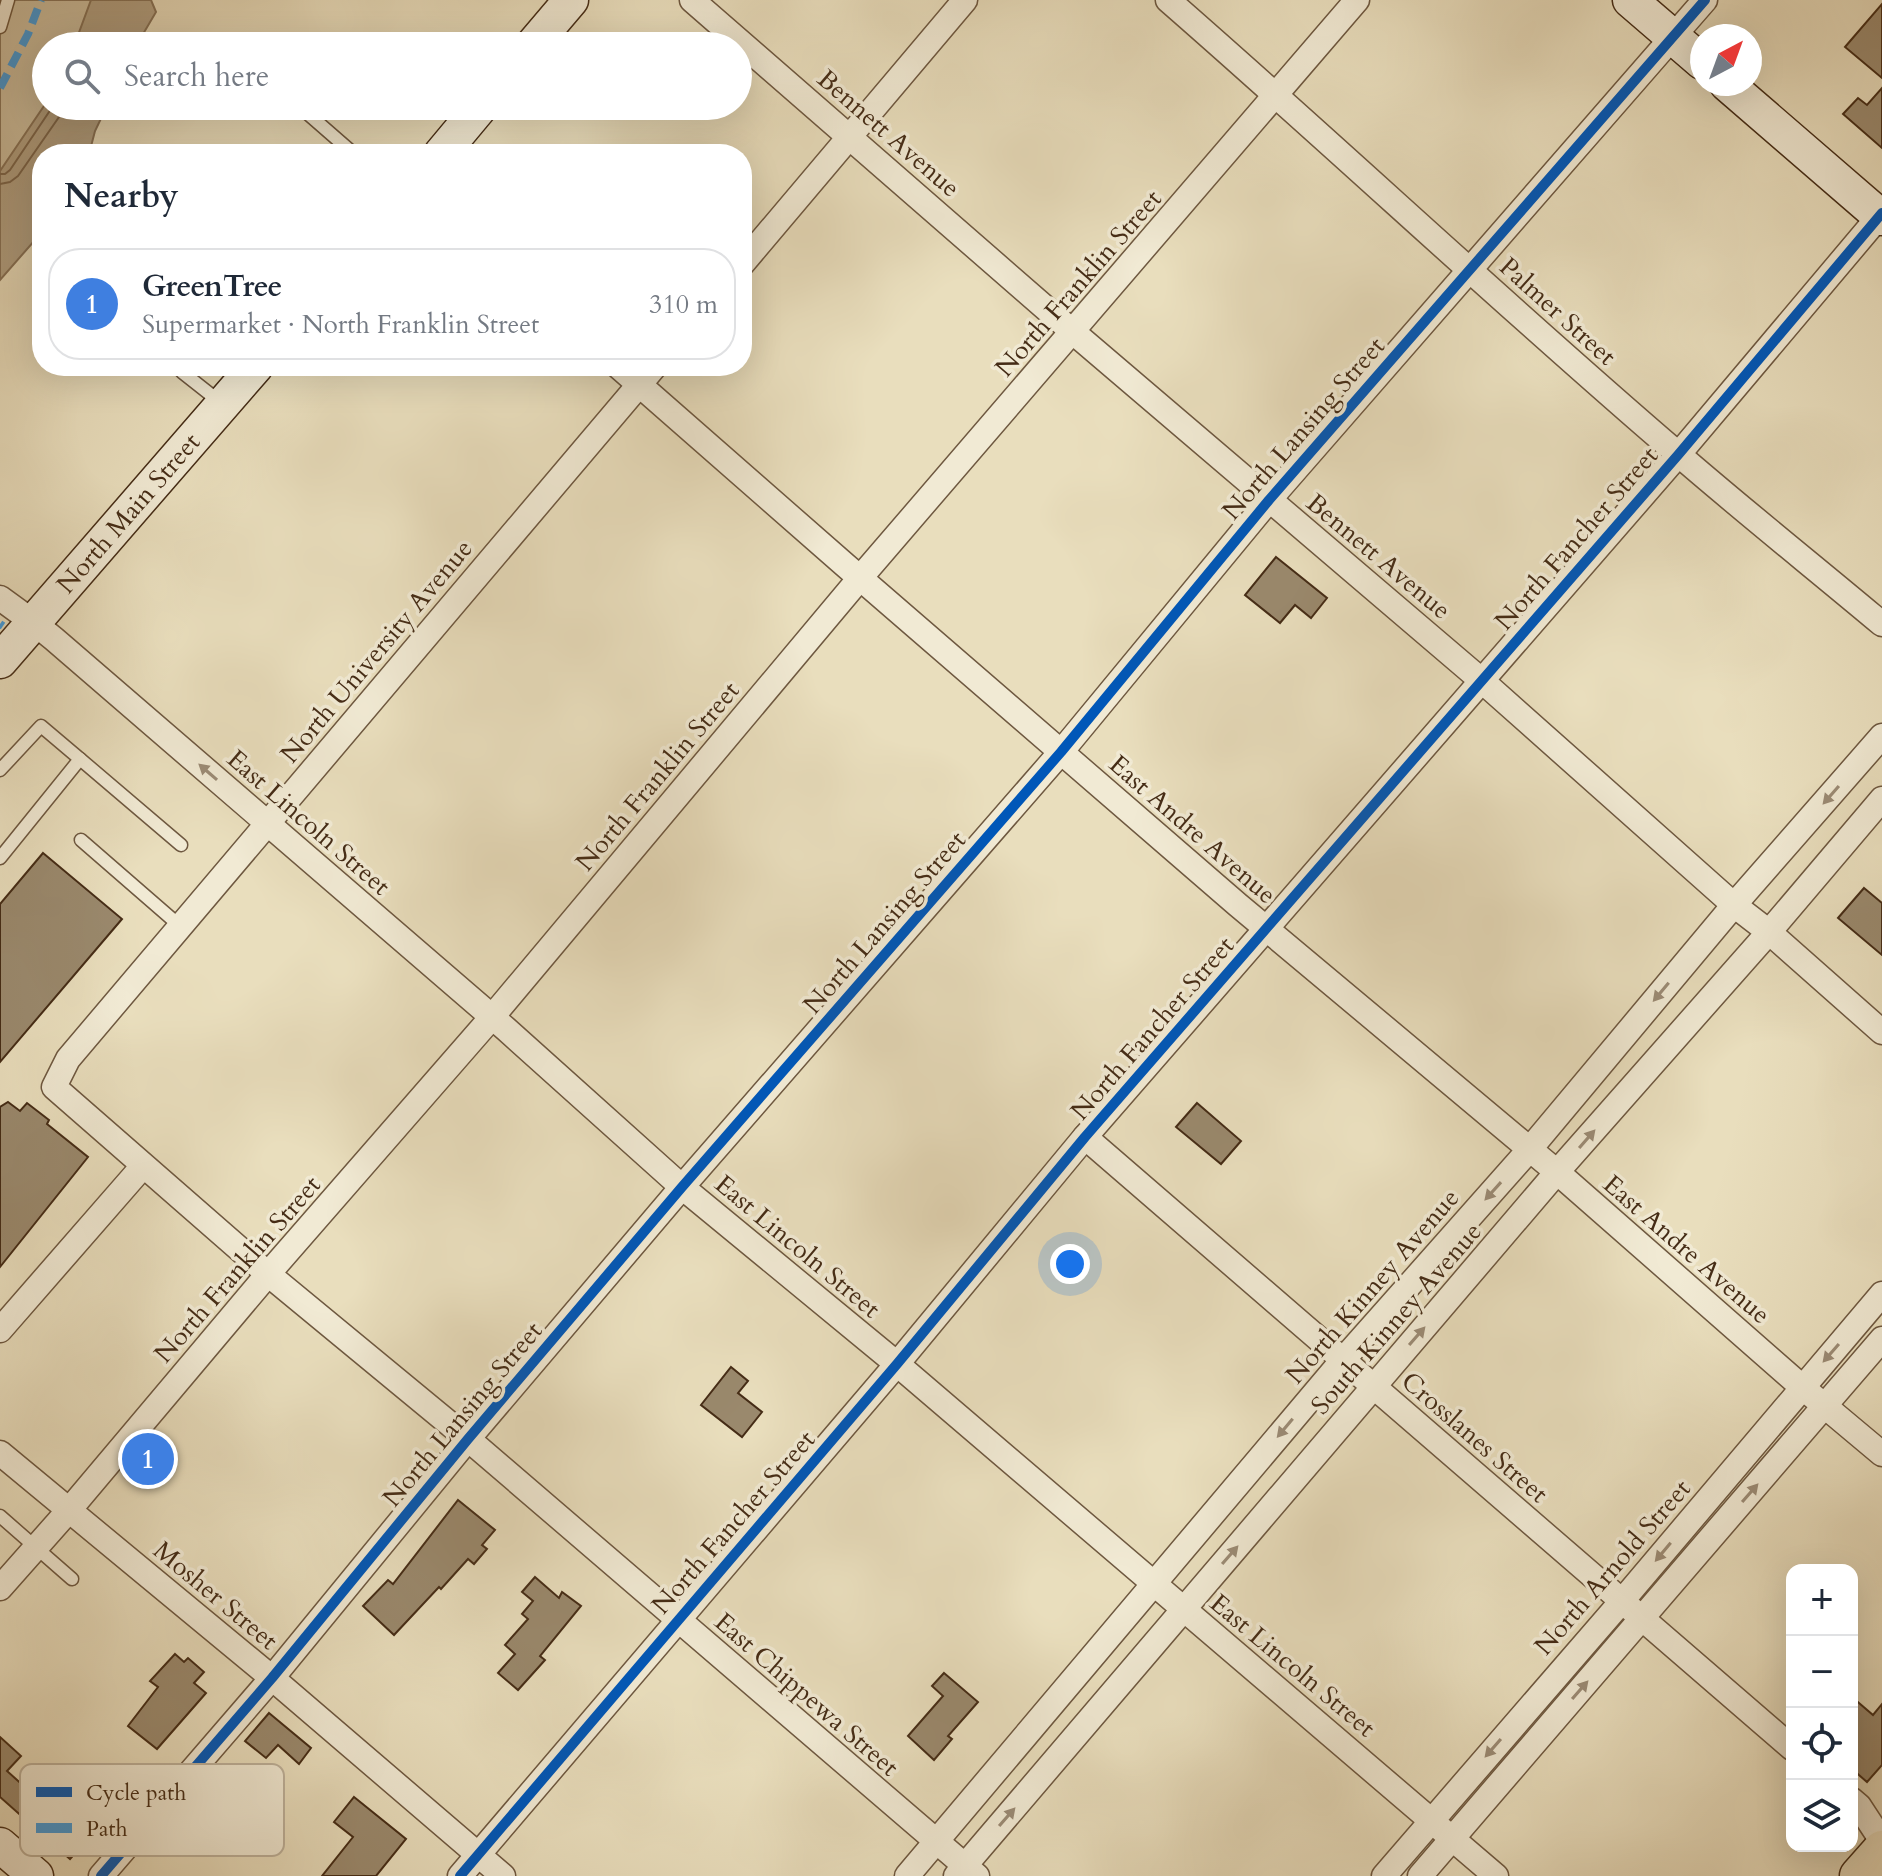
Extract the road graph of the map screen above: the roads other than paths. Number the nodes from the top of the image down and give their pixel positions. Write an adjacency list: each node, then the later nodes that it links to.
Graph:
1 (8, 0): 9 (lane)
2 (571, 0): 10 (street)
3 (692, 0): 11 (street, Bennett Avenue)
4 (965, 0): 19 (street)
5 (1168, 0): 15 (street, Palmer Street)
6 (1357, 0): 15 (street, North Franklin Street)
7 (1630, 0): 12 (street)
8 (1705, 0): 12 (street, North Lansing Street)
9 (0, 27)
10 (544, 32)
11 (729, 32)
12 (1673, 37): 14 (street); 24 (street, North Lansing Street)
13 (752, 52): 19 (street, Bennett Avenue)
14 (1690, 52)
15 (1277, 95): 24 (street, Palmer Street); 25 (street, North Franklin Street)
16 (1741, 96): 22 (street)
17 (315, 120): 20 (lane)
18 (469, 120): 21 (street)
19 (851, 137): 23 (street); 25 (street, Bennett Avenue)
20 (343, 144)
21 (449, 144)
22 (1881, 216): 31 (street, North Fancher Street)
23 (752, 252)
24 (1469, 269): 31 (street, Palmer Street); 32 (street, North Lansing Street)
25 (1073, 332): 32 (street, Bennett Avenue); 33 (street, North Franklin Street)
26 (187, 376): 30 (lane)
27 (247, 376): 30 (street, North Main Street)
28 (646, 376): 44 (street, North University Avenue)
29 (648, 376): 33 (street, East Andre Avenue)
30 (223, 404): 35 (street, North Main Street)
31 (1678, 455): 36 (street, Palmer Street); 38 (street, North Fancher Street)
32 (1269, 500): 38 (street, Bennett Avenue); 40 (street, North Lansing Street)
33 (860, 578): 40 (street, East Andre Avenue); 52 (street, North Franklin Street)
34 (0, 598): 35 (street, East Lincoln Street)
35 (33, 622): 37 (street, North Main Street); 44 (street, East Lincoln Street, one-way to 35)
36 (1882, 624)
37 (0, 661)
38 (1481, 680): 48 (street, Bennett Avenue); 50 (street, North Fancher Street)
39 (1882, 736): 48 (street, North Kinney Avenue, one-way to 48)
40 (1061, 752): 50 (street, East Andre Avenue); 59 (street, North Lansing Street)
41 (80, 759): 42 (lane); 46 (lane); 47 (lane)
42 (0, 770)
43 (1882, 799): 51 (street, South Kinney Avenue)
44 (266, 823): 49 (street, North University Avenue); 52 (street, East Lincoln Street)
45 (81, 840): 49 (lane)
46 (181, 845)
47 (0, 858)
48 (1734, 905): 51 (street, Bennett Avenue); 56 (street, North Kinney Avenue, one-way to 56)
49 (180, 926): 54 (street, North University Avenue)
50 (1266, 929): 55 (street, North Fancher Street); 56 (street, East Andre Avenue)
51 (1769, 932): 53 (street, Bennett Avenue); 58 (street, South Kinney Avenue, one-way to 51)
52 (492, 1017): 59 (street, East Lincoln Street); 60 (street, North Franklin Street)
53 (1882, 1032)
54 (54, 1087): 57 (street, East Chippewa Street)
55 (1085, 1137): 64 (street, Crosslanes Street); 65 (street, North Fancher Street)
56 (1529, 1150): 58 (street, East Andre Avenue); 64 (street, North Kinney Avenue, one-way to 64)
57 (143, 1166): 60 (street, East Chippewa Street); 62 (street)
58 (1557, 1172): 66 (street, South Kinney Avenue, one-way to 58); 67 (street, East Andre Avenue)
59 (682, 1187): 65 (street, East Lincoln Street); 69 (street, North Lansing Street)
60 (268, 1274): 69 (street, East Chippewa Street); 72 (street, North Franklin Street)
61 (1882, 1294): 67 (street, North Arnold Street, one-way to 67)
62 (0, 1330)
63 (1882, 1339): 68 (street)
64 (1342, 1361): 66 (street, Crosslanes Street); 76 (street, North Kinney Avenue, one-way to 76)
65 (897, 1364): 76 (street, East Lincoln Street); 81 (street, North Fancher Street)
66 (1373, 1387): 78 (street, Crosslanes Street); 79 (street, South Kinney Avenue, one-way to 66)
67 (1802, 1387): 68 (street, East Andre Avenue); 78 (street, North Arnold Street, one-way to 78)
68 (1825, 1407): 71 (street, East Andre Avenue); 80 (street, one-way to 68)
69 (468, 1439): 81 (street, East Chippewa Street); 82 (street, North Lansing Street)
70 (0, 1453): 72 (street, Mosher Street)
71 (1882, 1454)
72 (70, 1509): 74 (street, North Franklin Street); 82 (street, Mosher Street)
73 (0, 1516): 74 (lane)
74 (36, 1547): 75 (lane); 77 (street, North Franklin Street)
75 (72, 1579)
76 (1154, 1583): 79 (street, East Lincoln Street); 89 (street, North Kinney Avenue)
77 (0, 1588)
78 (1622, 1601): 80 (street, Crosslanes Street); 86 (street, North Arnold Street, one-way to 86)
79 (1184, 1609): 86 (street, East Lincoln Street); 94 (street, South Kinney Avenue, one-way to 79)
80 (1642, 1618): 83 (street, Crosslanes Street); 87 (street, one-way to 80)
81 (678, 1621): 89 (street, East Chippewa Street); 92 (street, North Fancher Street)
82 (272, 1678): 84 (street, North Lansing Street); 92 (street, Mosher Street)
83 (1786, 1743)
84 (198, 1764)
85 (1858, 1805): 88 (street)
86 (1432, 1819): 87 (street, East Lincoln Street); 100 (street, North Arnold Street)
87 (1452, 1838): 101 (street); 102 (street, East Lincoln Street)
88 (1882, 1841)
89 (937, 1842): 94 (street, East Chippewa Street); 99 (street, North Kinney Avenue)
90 (0, 1845): 95 (street)
91 (1882, 1850): 103 (main road)
92 (479, 1855): 97 (street, North Fancher Street); 98 (street, Mosher Street)
93 (118, 1856): 96 (street, North Lansing Street)
94 (966, 1873)
95 (36, 1876)
96 (101, 1876)
97 (460, 1876)
98 (503, 1876)
99 (907, 1876)
100 (1384, 1876)
101 (1420, 1876)
102 (1496, 1876)
103 (1859, 1876)

